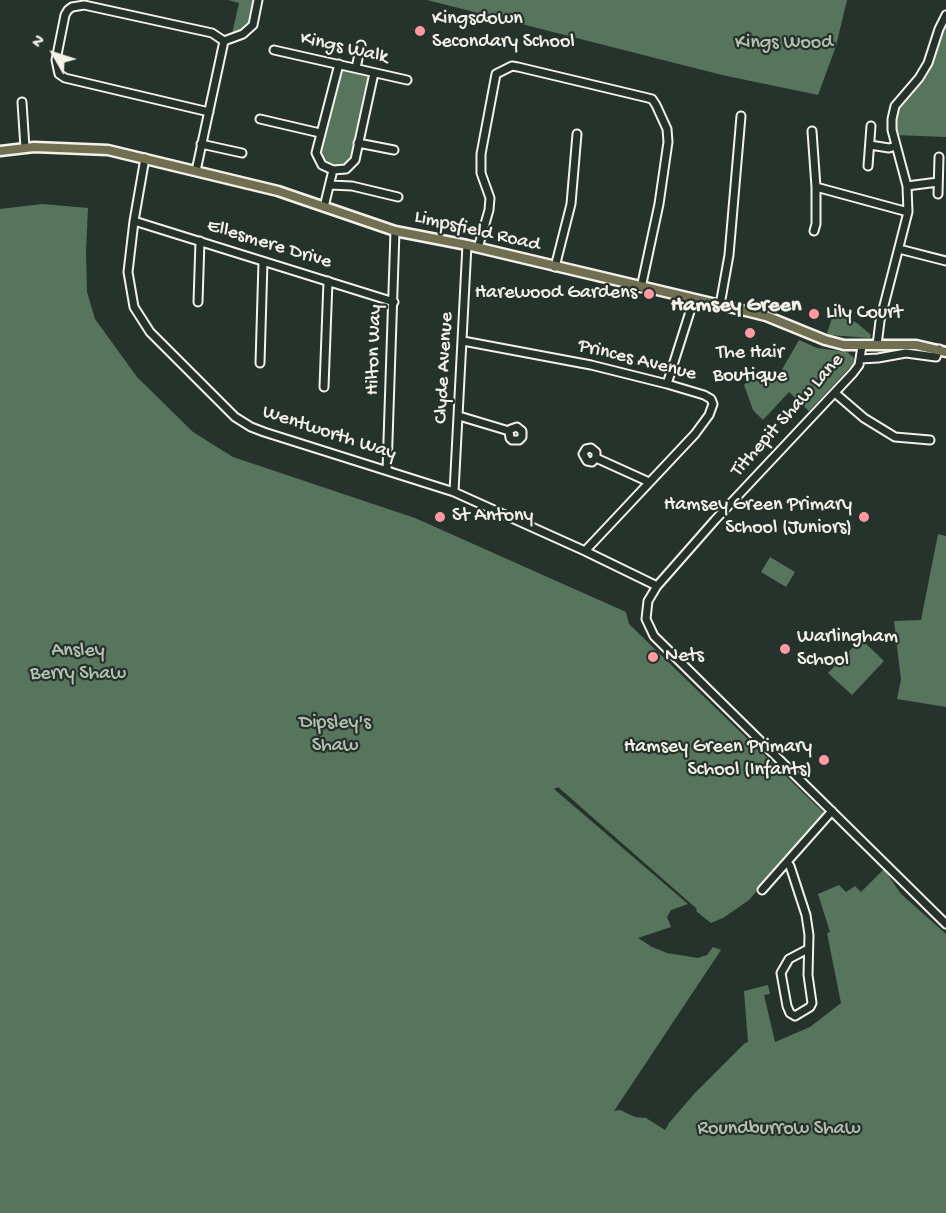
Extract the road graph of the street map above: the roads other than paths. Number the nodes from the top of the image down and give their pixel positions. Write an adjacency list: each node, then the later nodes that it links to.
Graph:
1 (258, 0): 3 (street)
2 (946, 15): 21 (street)
3 (224, 41): 11 (street); 11 (street)
4 (361, 45): 7 (street)
5 (274, 50): 6 (street, Kings Walk)
6 (339, 64): 7 (street, Kings Walk); 16 (street)
7 (356, 68): 8 (street, Kings Walk)
8 (374, 73): 9 (street, Kings Walk); 18 (street)
9 (407, 80)
10 (22, 102): 22 (street)
11 (209, 112): 19 (street)
12 (741, 116): 54 (street)
13 (260, 119): 16 (street)
14 (871, 126): 20 (street)
15 (812, 131): 34 (street)
16 (320, 133): 29 (street)
17 (577, 134): 48 (street)
18 (358, 143): 23 (street); 29 (street)
19 (201, 144): 25 (street); 30 (street)
20 (870, 145): 21 (street); 28 (street)
21 (896, 146): 33 (street)
22 (25, 147): 24 (main road, Limpsfield Road); 27 (main road, Limpsfield Road)
23 (394, 150)
24 (0, 151)
25 (242, 153)
26 (939, 157): 31 (street)
27 (145, 158): 30 (main road, Limpsfield Road); 39 (street, Wentworth Way)
28 (868, 166)
29 (333, 170): 32 (street)
30 (196, 171): 37 (main road, Limpsfield Road)
31 (938, 182): 33 (street); 35 (street)
32 (330, 185): 36 (street); 37 (street)
33 (908, 186): 38 (street)
34 (816, 187): 38 (street); 41 (street)
35 (938, 194)
36 (394, 198)
37 (324, 207): 40 (main road, Limpsfield Road)
38 (908, 212): 45 (street)
39 (134, 221): 42 (street, Ellesmere Drive); 68 (street, Wentworth Way)
40 (395, 231): 43 (main road, Limpsfield Road); 53 (street, Hilton Way)
41 (814, 231)
42 (200, 242): 47 (street, Ellesmere Drive); 52 (street)
43 (467, 245): 44 (main road, Limpsfield Road); 55 (street, Clyde Avenue)
44 (478, 248): 48 (main road, Limpsfield Road); 50 (street)
45 (899, 249): 46 (street); 56 (street)
46 (946, 261)
47 (263, 262): 49 (street, Ellesmere Drive); 60 (street)
48 (555, 267): 50 (main road, Limpsfield Road)
49 (328, 281): 53 (street, Ellesmere Drive); 62 (street)
50 (641, 288): 51 (main road, Limpsfield Road)
51 (694, 299): 54 (main road, Limpsfield Road); 61 (street)
52 (198, 302)
53 (393, 302): 68 (street, Hilton Way)
54 (720, 306): 57 (main road, Limpsfield Road)
55 (463, 341): 61 (street, Princes Avenue); 64 (street, Clyde Avenue)
56 (877, 345): 57 (main road, Limpsfield Road); 58 (main road, Limpsfield Road)
57 (862, 346): 59 (street, Tithepit Shaw Lane)
58 (942, 350): 59 (street)
59 (860, 359): 63 (street, Tithepit Shaw Lane)
60 (260, 363)
61 (667, 384): 69 (street, Princes Avenue)
62 (324, 387)
63 (835, 393): 66 (street); 72 (street, Tithepit Shaw Lane)
64 (459, 416): 65 (street); 70 (street, Clyde Avenue)
65 (509, 431)
66 (930, 440)
67 (596, 458): 69 (street)
68 (387, 470): 70 (street, Wentworth Way)
69 (649, 482): 71 (street, Princes Avenue)
70 (454, 492): 71 (street, Wentworth Way)
71 (585, 552): 72 (street, Wentworth Way)
72 (657, 586): 73 (street, Tithepit Shaw Lane)
73 (832, 811): 74 (street); 76 (street, Tithepit Shaw Lane)
74 (787, 862): 75 (street); 77 (street)
75 (762, 890)
76 (946, 924)
77 (808, 949): 77 (street)

